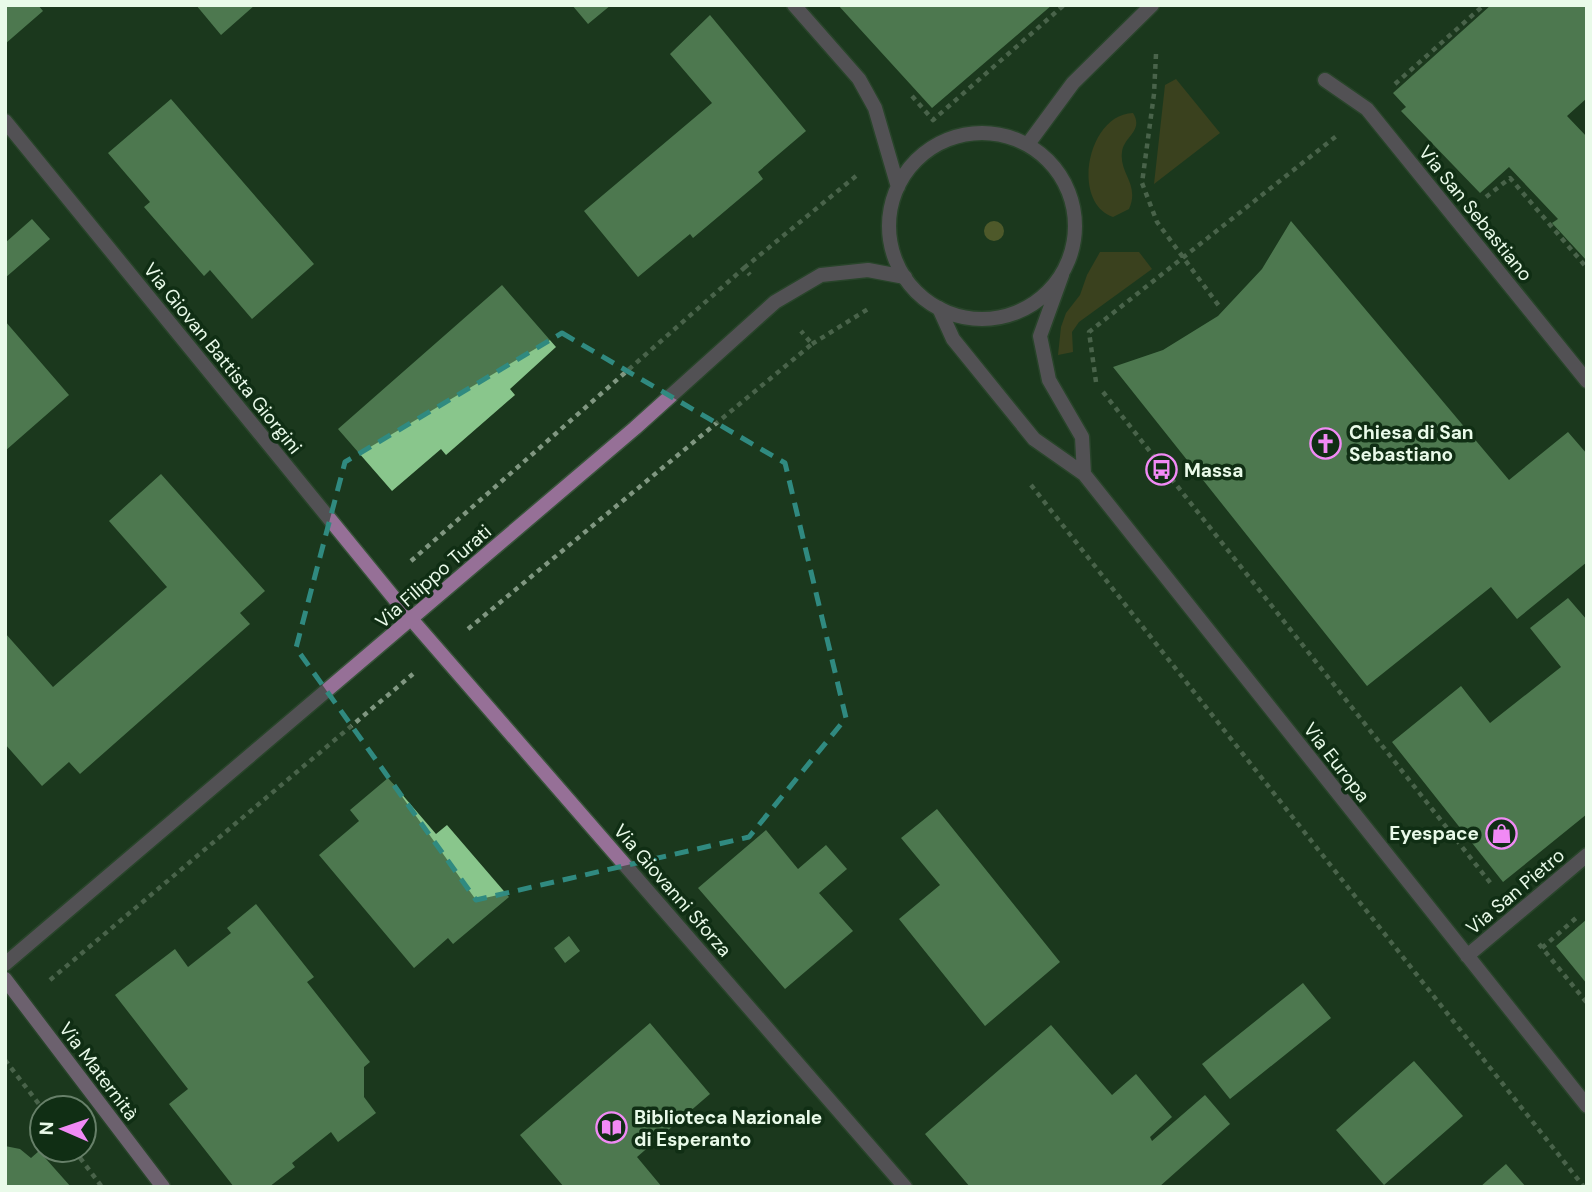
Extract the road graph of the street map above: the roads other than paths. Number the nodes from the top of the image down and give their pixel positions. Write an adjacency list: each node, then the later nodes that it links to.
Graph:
1 (794, 5): 6 (street)
2 (1152, 5): 5 (street)
3 (1325, 80): 10 (street, Via San Sebastiano)
4 (5, 121): 12 (street, Via Giovan Battista Giorgini)
5 (1028, 144): 6 (street); 7 (street)
6 (898, 187): 8 (street)
7 (1062, 275): 9 (street); 11 (street)
8 (905, 277): 9 (street); 12 (street, Via Filippo Turati)
9 (939, 308): 11 (street, Via Europa)
10 (1587, 381)
11 (1084, 474): 14 (street, Via Europa)
12 (412, 620): 15 (street, Via Filippo Turati); 19 (street, Via Giovanni Sforza)
13 (1587, 855): 14 (street, Via San Pietro)
14 (1467, 956): 17 (street, Via Europa)
15 (5, 964)
16 (5, 979): 18 (main road, Via Maternità)
17 (1587, 1106)
18 (163, 1187)
19 (905, 1187)

